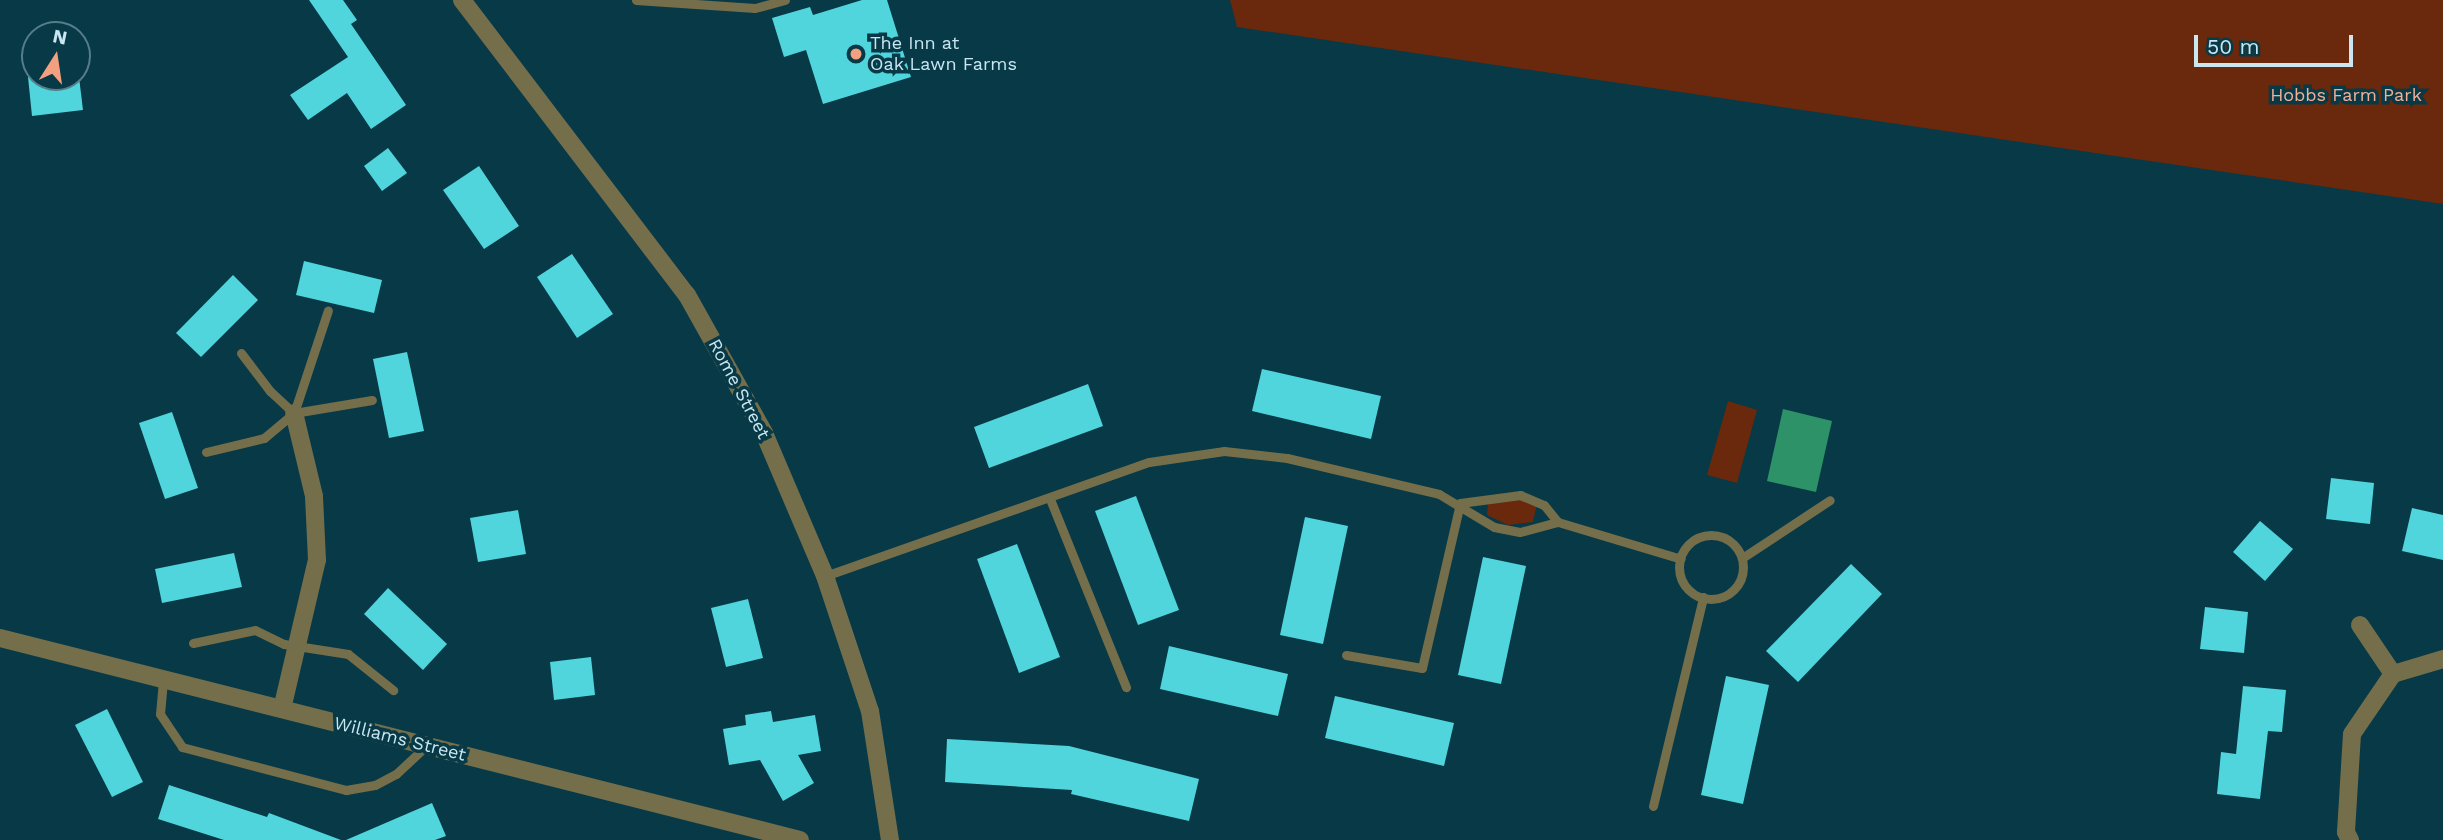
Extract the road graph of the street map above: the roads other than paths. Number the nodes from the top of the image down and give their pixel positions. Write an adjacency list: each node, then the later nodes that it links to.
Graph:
1 (462, 0): 15 (street, Rome Street)
2 (636, 0): 3 (lane)
3 (785, 0)
4 (328, 310): 7 (lane)
5 (241, 353): 7 (lane)
6 (372, 400): 7 (lane)
7 (294, 413): 8 (lane); 20 (street)
8 (206, 452)
9 (1050, 499): 11 (lane); 15 (lane); 25 (lane)
10 (1830, 500): 13 (lane)
11 (1460, 503): 12 (lane); 12 (lane); 21 (lane)
12 (1558, 522): 14 (lane)
13 (1742, 558): 14 (lane); 16 (lane)
14 (1681, 559): 16 (lane)
15 (825, 576): 31 (street, Rome Street)
16 (1703, 597): 29 (lane)
17 (2360, 625): 23 (street)
18 (0, 638): 24 (street, Williams Street)
19 (193, 643): 20 (lane)
20 (299, 647): 26 (lane); 27 (street)
21 (1346, 655)
22 (2443, 659): 23 (street)
23 (2393, 674): 32 (street)
24 (163, 680): 27 (street, Williams Street); 28 (lane)
25 (1126, 688)
26 (393, 690)
27 (282, 709): 28 (street, Williams Street)
28 (425, 747): 30 (street, Williams Street)
29 (1654, 806)
30 (800, 840)
31 (890, 840)
32 (2350, 840)

